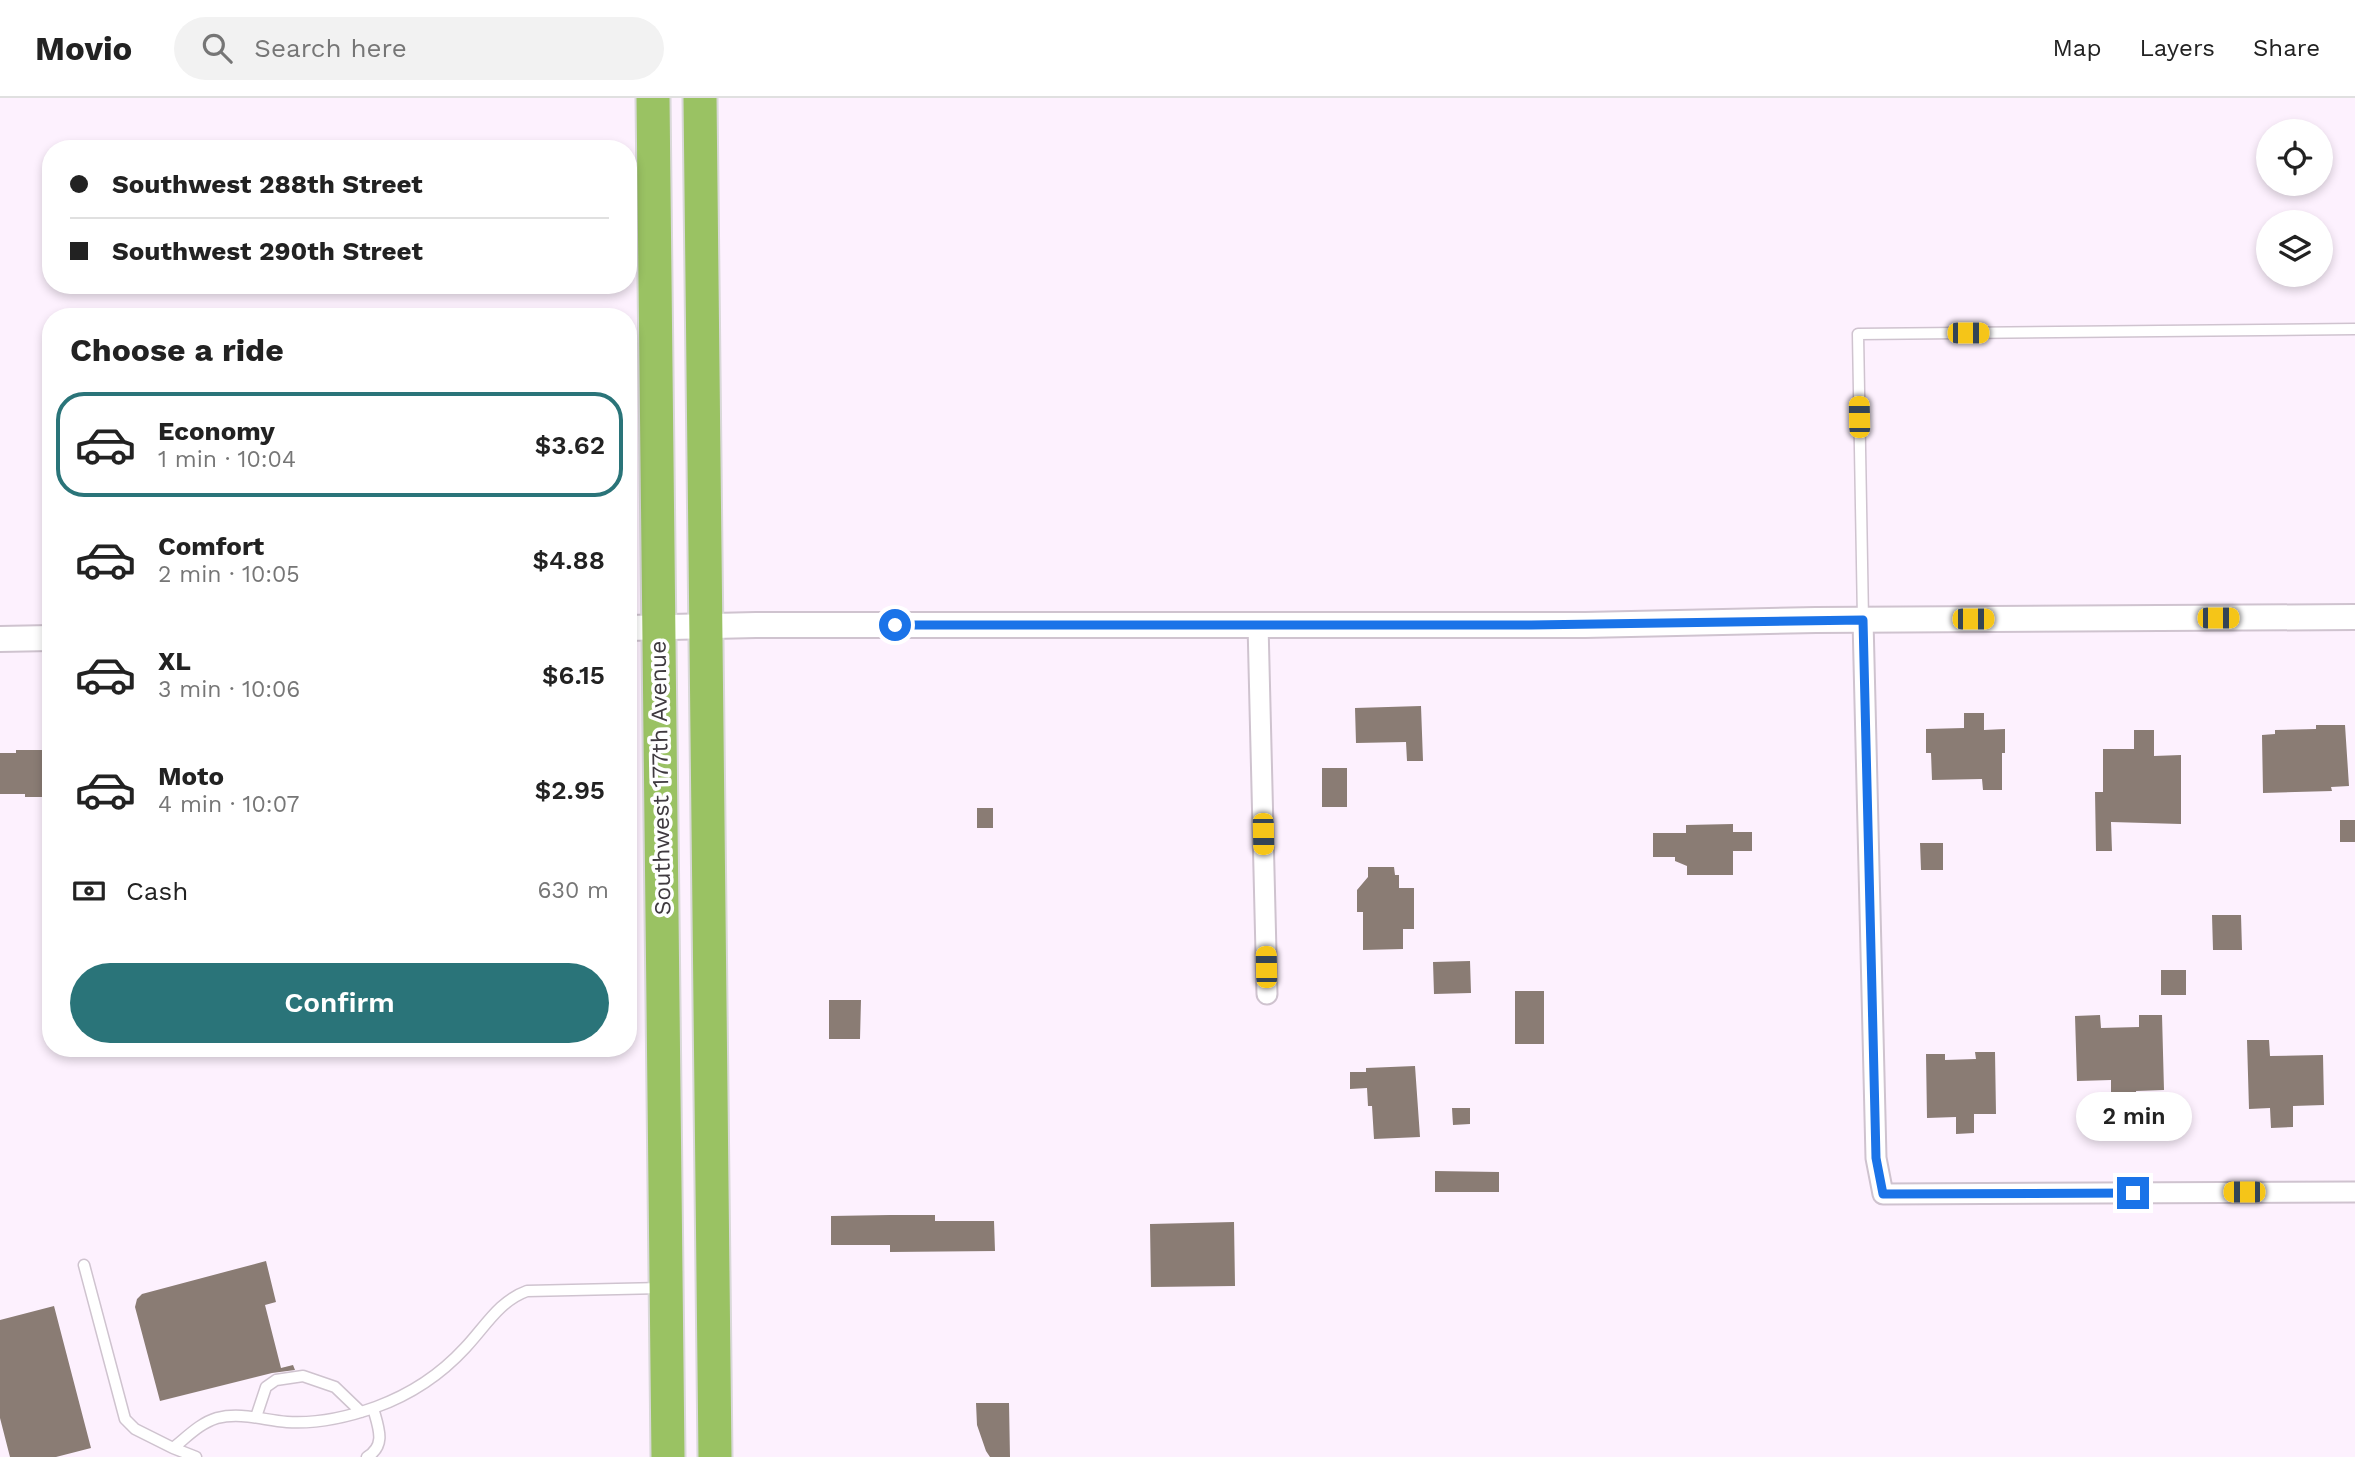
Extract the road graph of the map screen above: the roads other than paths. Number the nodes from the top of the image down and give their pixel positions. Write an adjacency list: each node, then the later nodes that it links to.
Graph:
1 (653, 98): 8 (highway, Southwest 177th Avenue)
2 (700, 98): 7 (highway, Southwest 177th Avenue)
3 (2355, 329): 5 (lane)
4 (2355, 617): 5 (street)
5 (1863, 620): 6 (street); 12 (street)
6 (1258, 624): 7 (street); 11 (street)
7 (706, 625): 8 (street); 22 (highway, Southwest 177th Avenue)
8 (643, 628): 14 (highway, Southwest 177th Avenue)
9 (42, 638): 10 (street)
10 (0, 639)
11 (1267, 994)
12 (2355, 1192)
13 (84, 1265): 18 (lane)
14 (666, 1288): 15 (lane); 21 (highway, Southwest 177th Avenue)
15 (373, 1408): 16 (lane); 20 (lane)
16 (362, 1412): 17 (lane); 17 (lane)
17 (256, 1417): 18 (lane)
18 (173, 1448): 19 (lane)
19 (196, 1457)
20 (367, 1457)
21 (668, 1457)
22 (715, 1457)

